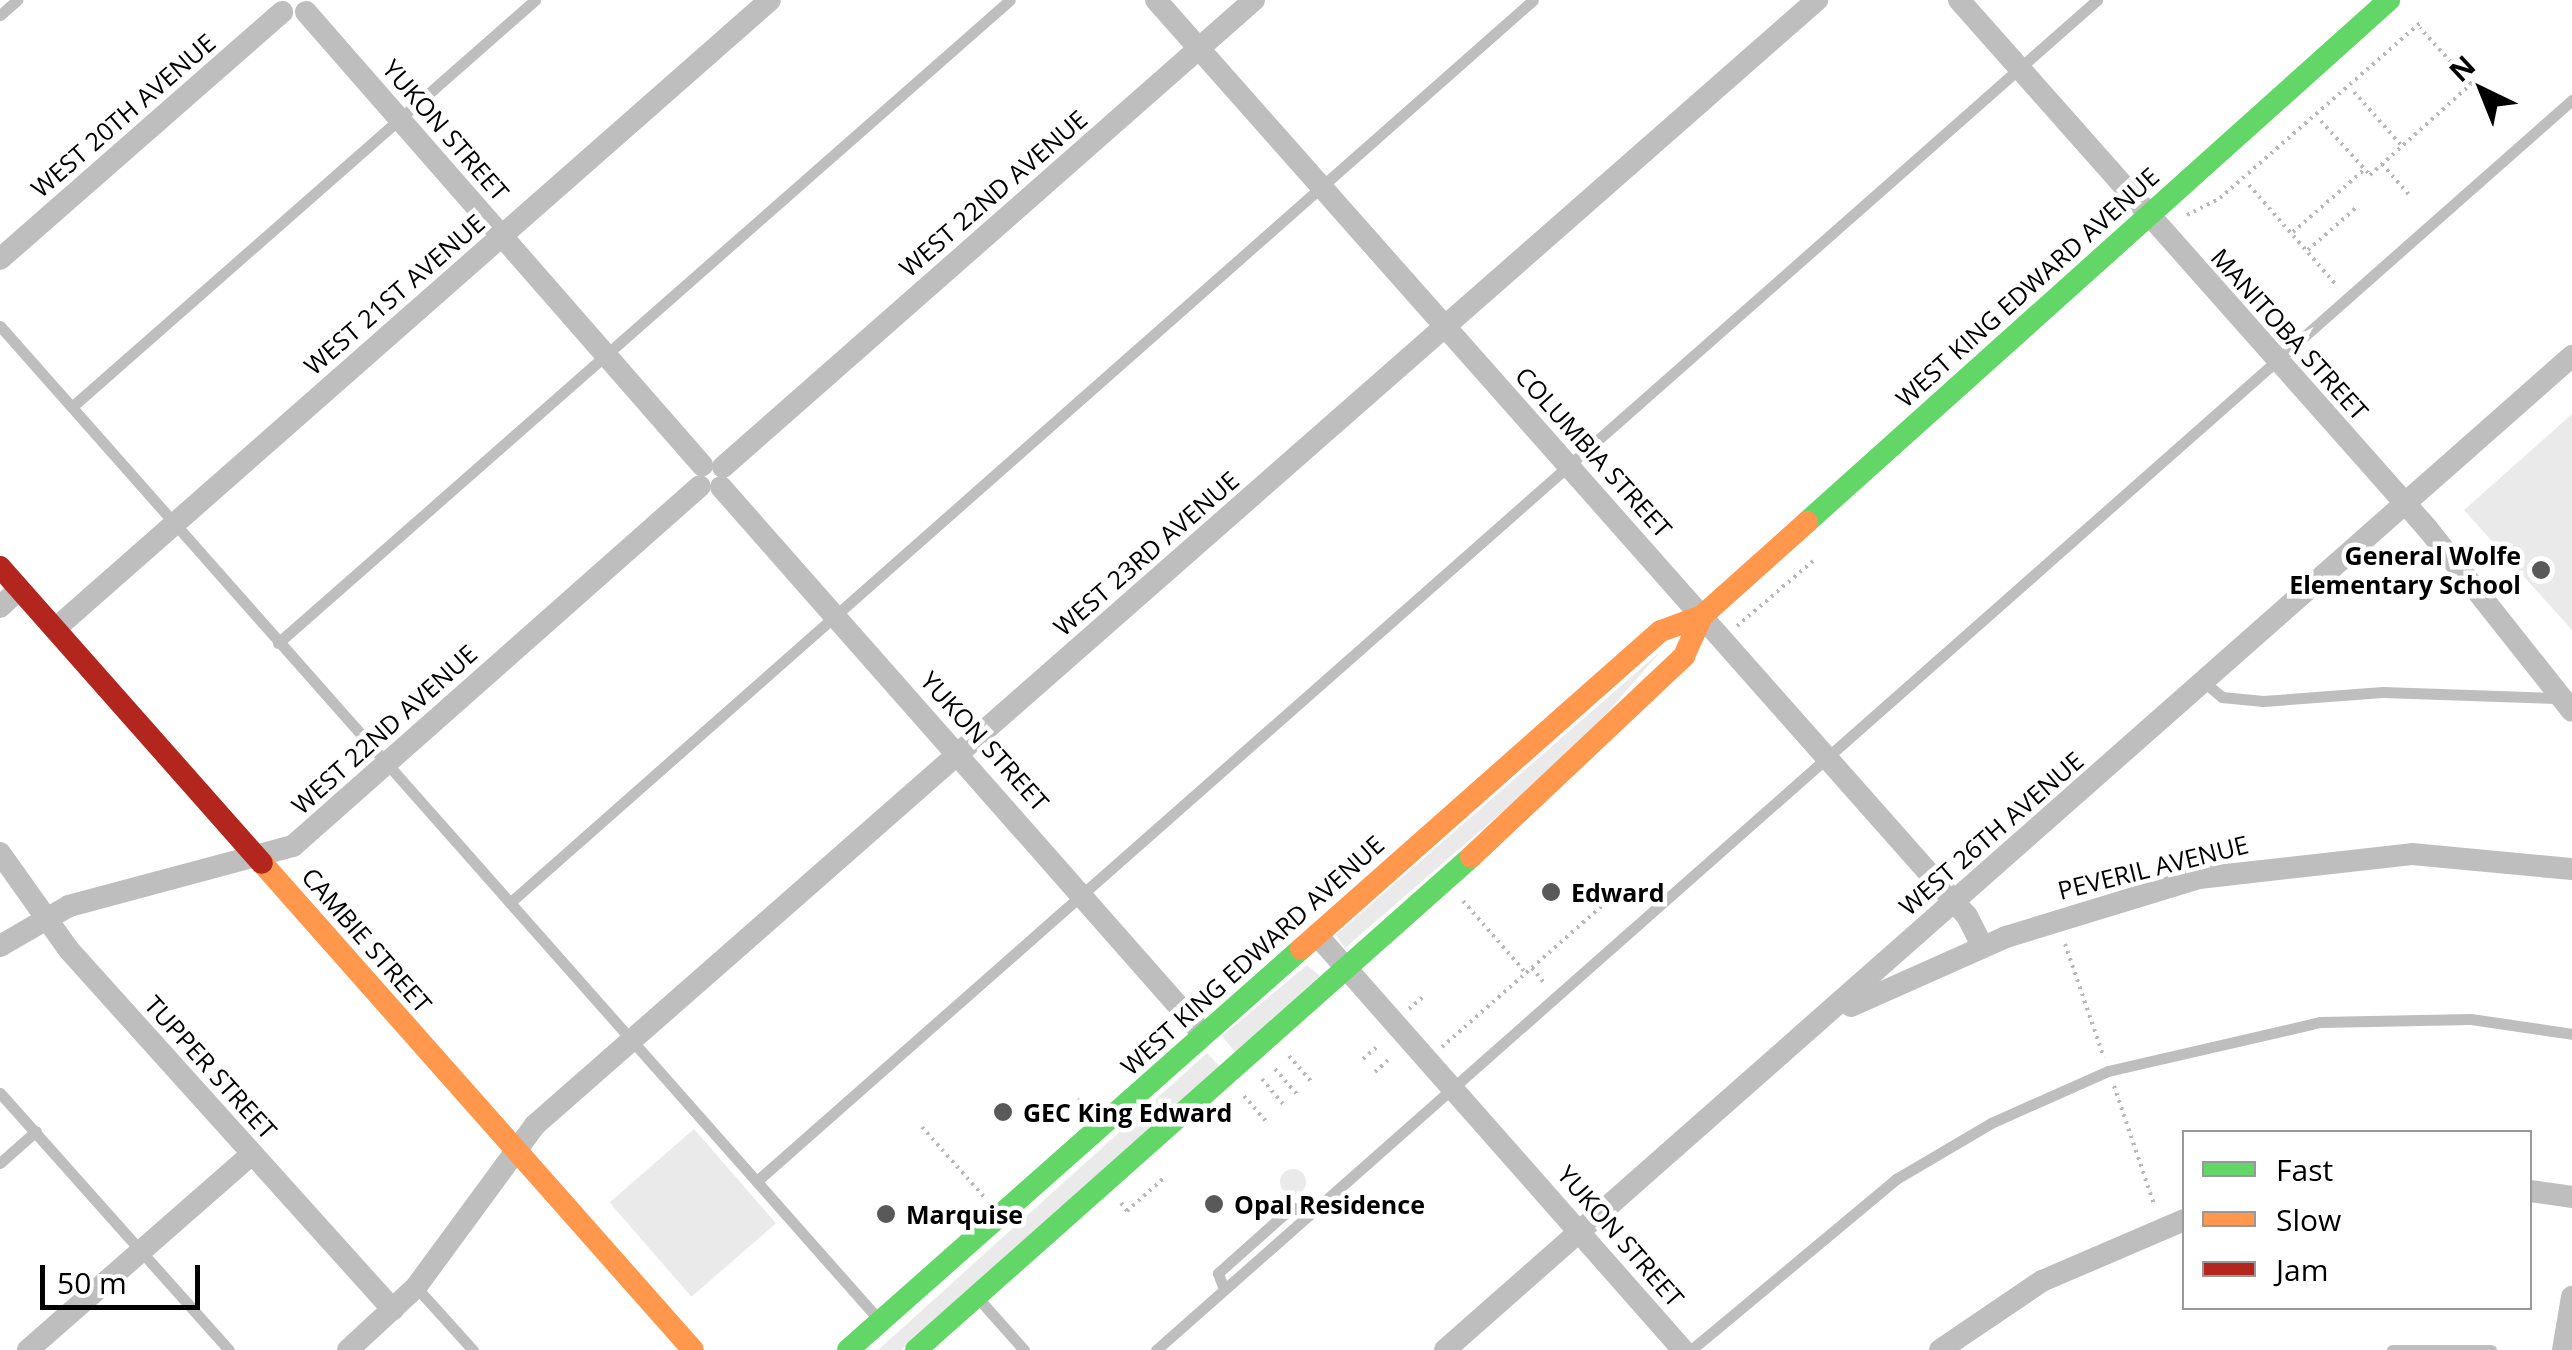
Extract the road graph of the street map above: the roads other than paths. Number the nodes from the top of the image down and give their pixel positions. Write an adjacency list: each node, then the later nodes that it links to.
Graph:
1 (17, 0): 14 (lane)
2 (535, 0): 18 (lane)
3 (770, 0): 21 (street, WEST 21ST AVENUE)
4 (1010, 0): 26 (lane)
5 (1156, 0): 15 (street, COLUMBIA STREET)
6 (1254, 0): 15 (street, WEST 22ND AVENUE)
7 (1534, 0): 19 (lane)
8 (1817, 0): 24 (street, WEST 23RD AVENUE)
9 (1959, 0): 16 (street, MANITOBA STREET)
10 (2097, 0): 16 (lane)
11 (2390, 0): 20 (main road, WEST KING EDWARD AVENUE)
12 (279, 6): 13 (street); 22 (street, WEST 20TH AVENUE)
13 (308, 6): 18 (street, YUKON STREET)
14 (0, 15)
15 (1199, 48): 19 (street, COLUMBIA STREET); 30 (street, WEST 22ND AVENUE)
16 (2019, 68): 20 (street, MANITOBA STREET); 29 (lane)
17 (2572, 100): 27 (lane)
18 (400, 119): 21 (street, YUKON STREET); 28 (lane)
19 (1322, 187): 24 (street, COLUMBIA STREET); 36 (lane)
20 (2147, 215): 27 (street, MANITOBA STREET); 37 (main road, WEST KING EDWARD AVENUE)
21 (502, 236): 26 (street, YUKON STREET); 32 (street, WEST 21ST AVENUE)
22 (0, 260)
23 (0, 326): 28 (lane)
24 (1446, 326): 29 (street, COLUMBIA STREET); 42 (street, WEST 23RD AVENUE)
25 (2572, 356): 31 (street, WEST 26TH AVENUE)
26 (608, 357): 30 (street, YUKON STREET); 39 (lane)
27 (2276, 362): 31 (street, MANITOBA STREET); 43 (lane)
28 (74, 406): 32 (lane)
29 (1569, 465): 37 (street, COLUMBIA STREET); 48 (lane)
30 (712, 476): 36 (street, YUKON STREET); 44 (street, WEST 22ND AVENUE)
31 (2406, 505): 40 (street, WEST 26TH AVENUE); 41 (street, MANITOBA STREET)
32 (177, 522): 38 (street, WEST 21ST AVENUE); 39 (lane)
33 (0, 567): 34 (main road, CAMBIE STREET)
34 (19, 589): 35 (street); 38 (main road, CAMBIE STREET)
35 (0, 606)
36 (836, 616): 42 (street, YUKON STREET); 49 (lane)
37 (1702, 616): 43 (street, COLUMBIA STREET); 52 (main road, WEST KING EDWARD AVENUE); 55 (main road, WEST KING EDWARD AVENUE)
38 (55, 629): 46 (main road, CAMBIE STREET)
39 (278, 643): 44 (lane)
40 (2204, 682): 41 (lane); 50 (street, WEST 26TH AVENUE)
41 (2569, 705)
42 (960, 755): 48 (street, YUKON STREET); 59 (street, WEST 23RD AVENUE)
43 (1827, 758): 50 (street, COLUMBIA STREET); 60 (lane)
44 (385, 764): 46 (street, WEST 22ND AVENUE); 49 (lane)
45 (0, 853): 51 (street, TUPPER STREET)
46 (256, 856): 51 (street, WEST 22ND AVENUE); 63 (main road, CAMBIE STREET)
47 (2572, 868): 54 (street, PEVERIL AVENUE)
48 (1084, 894): 58 (street, YUKON STREET); 66 (lane)
49 (513, 900): 59 (lane)
50 (1954, 902): 54 (street, COLUMBIA STREET); 56 (street, WEST 26TH AVENUE)
51 (49, 916): 53 (street, WEST 22ND AVENUE); 64 (street, TUPPER STREET)
52 (1318, 934): 55 (street, YUKON STREET); 58 (main road, WEST KING EDWARD AVENUE)
53 (0, 946)
54 (1982, 946): 56 (street, PEVERIL AVENUE)
55 (1347, 966): 60 (street, YUKON STREET); 73 (main road, WEST KING EDWARD AVENUE)
56 (1826, 1018): 70 (street, WEST 26TH AVENUE)
57 (2572, 1034): 87 (lane)
58 (1204, 1036): 76 (main road, WEST KING EDWARD AVENUE)
59 (632, 1039): 63 (street, WEST 23RD AVENUE); 66 (lane)
60 (1453, 1088): 70 (street, YUKON STREET); 85 (lane)
61 (0, 1093): 62 (lane)
62 (36, 1131): 65 (lane); 71 (lane)
63 (518, 1152): 72 (street, WEST 23RD AVENUE); 81 (main road, CAMBIE STREET)
64 (252, 1154): 71 (street); 75 (street, TUPPER STREET)
65 (0, 1162)
66 (758, 1180): 76 (lane)
67 (2532, 1191): 68 (street)
68 (2572, 1198)
69 (2182, 1221): 88 (street)
70 (1580, 1231): 86 (street, WEST 26TH AVENUE); 87 (street, YUKON STREET)
71 (138, 1252): 77 (street); 78 (lane)
72 (416, 1287): 75 (street, WEST 23RD AVENUE); 80 (lane)
73 (977, 1297): 83 (main road, WEST KING EDWARD AVENUE); 84 (lane)
74 (2572, 1297): 91 (street)
75 (393, 1310): 79 (street, WEST 23RD AVENUE)
76 (880, 1321): 82 (main road, WEST KING EDWARD AVENUE)
77 (28, 1350)
78 (229, 1350)
79 (348, 1350)
80 (473, 1350)
81 (693, 1350)
82 (848, 1350)
83 (916, 1350)
84 (1024, 1350)
85 (1156, 1350)
86 (1446, 1350)
87 (1687, 1350)
88 (1940, 1350)
89 (2392, 1350): 90 (lane)
90 (2490, 1350)
91 (2564, 1350)

